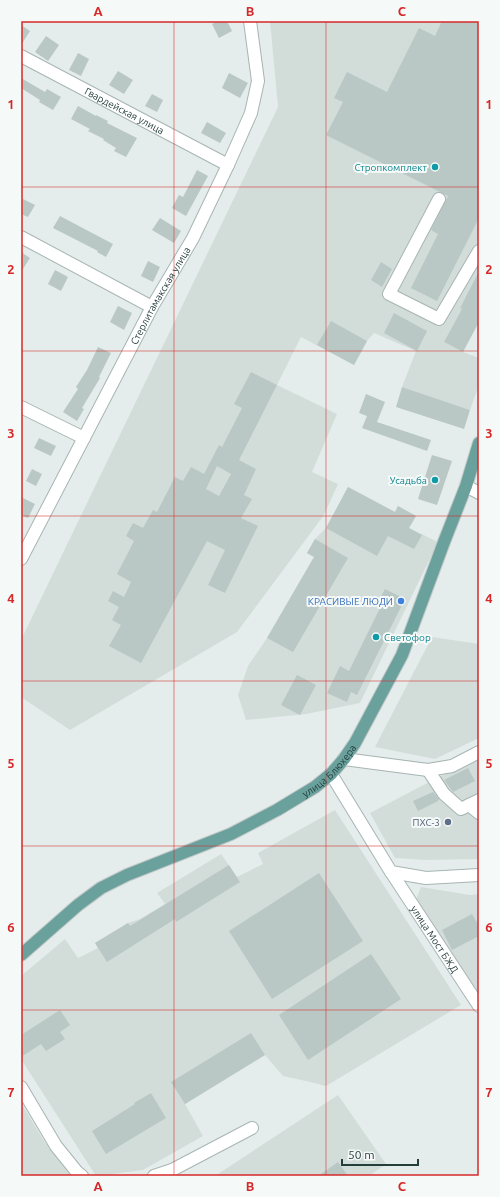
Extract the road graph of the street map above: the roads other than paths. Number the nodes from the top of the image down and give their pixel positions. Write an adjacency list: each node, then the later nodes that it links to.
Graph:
1 (250, 21): 3 (street, Стерлитамакская улица)
2 (21, 56): 3 (street, Гвардейская улица)
3 (228, 165): 7 (street, Стерлитамакская улица)
4 (439, 199): 6 (street)
5 (21, 237): 7 (street)
6 (479, 251)
7 (152, 307): 9 (street, Стерлитамакская улица)
8 (21, 407): 9 (street)
9 (84, 438): 13 (street, Стерлитамакская улица)
10 (479, 443): 11 (main road, улица Блюхера)
11 (466, 486): 12 (street); 15 (main road, улица Блюхера)
12 (479, 493)
13 (21, 559)
14 (479, 752): 16 (street)
15 (344, 759): 16 (street); 17 (main road, улица Блюхера)
16 (428, 770): 18 (street)
17 (331, 774): 20 (street, улица Мост БЖД); 22 (main road, улица Блюхера)
18 (474, 803): 19 (street)
19 (479, 813)
20 (391, 872): 21 (street); 23 (street, улица Мост БЖД)
21 (479, 875)
22 (21, 955)
23 (479, 1006)
24 (21, 1087): 26 (street)
25 (252, 1128): 27 (street)
26 (82, 1176)
27 (154, 1176)

